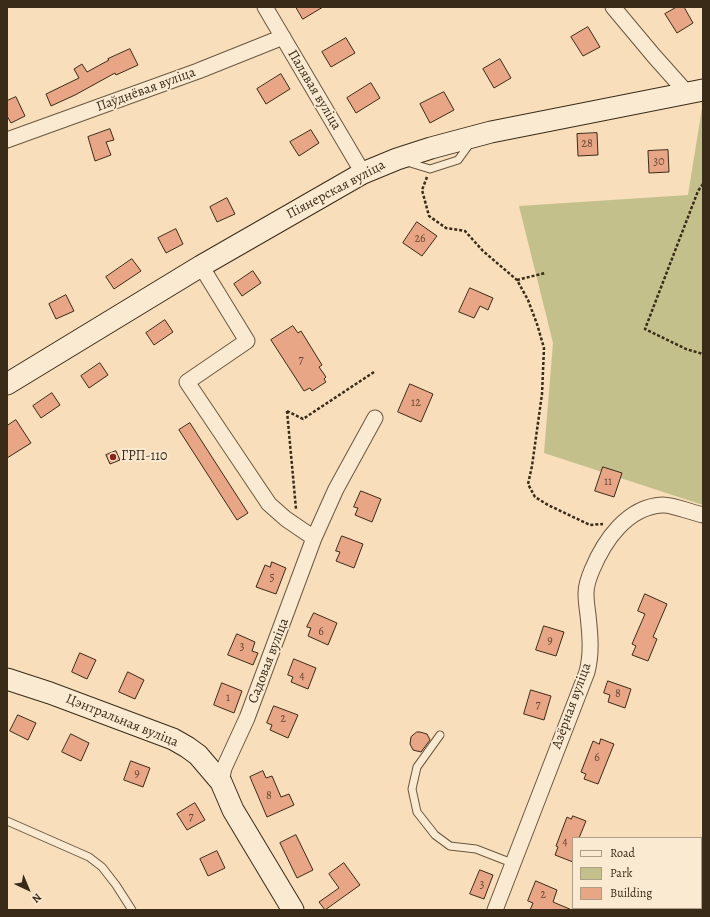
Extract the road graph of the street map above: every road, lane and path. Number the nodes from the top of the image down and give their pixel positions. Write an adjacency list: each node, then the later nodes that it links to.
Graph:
1 (265, 7): 3 (street, Палявая вуліца)
2 (613, 7): 4 (street)
3 (283, 37): 6 (street, Паўднёвая вуліца); 9 (street, Палявая вуліца)
4 (695, 91): 5 (street, Піянерская вуліца)
5 (476, 136): 7 (street, Піянерская вуліца); 8 (lane)
6 (7, 140)
7 (397, 159): 8 (lane); 9 (street, Піянерская вуліца)
8 (430, 169): 13 (path)
9 (363, 173): 11 (street, Піянерская вуліца)
10 (703, 184): 14 (path)
11 (201, 266): 16 (street, Піянерская вуліца); 19 (street)
12 (545, 273): 13 (path)
13 (517, 280): 20 (path)
14 (703, 354)
15 (374, 372): 19 (path)
16 (7, 384)
17 (375, 418): 21 (street, Садовая вуліца)
18 (703, 515): 20 (street, Азёрная вуліца)
19 (301, 529): 21 (street)
20 (614, 532): 26 (street, Азёрная вуліца)
21 (314, 538): 24 (street, Садовая вуліца)
22 (7, 679): 24 (street, Цэнтральная вуліца)
23 (440, 735): 26 (lane)
24 (221, 782): 28 (street, Цэнтральная вуліца)
25 (7, 821): 27 (lane)
26 (512, 862): 29 (street, Азёрная вуліца)
27 (132, 910)
28 (293, 910)
29 (495, 910)

